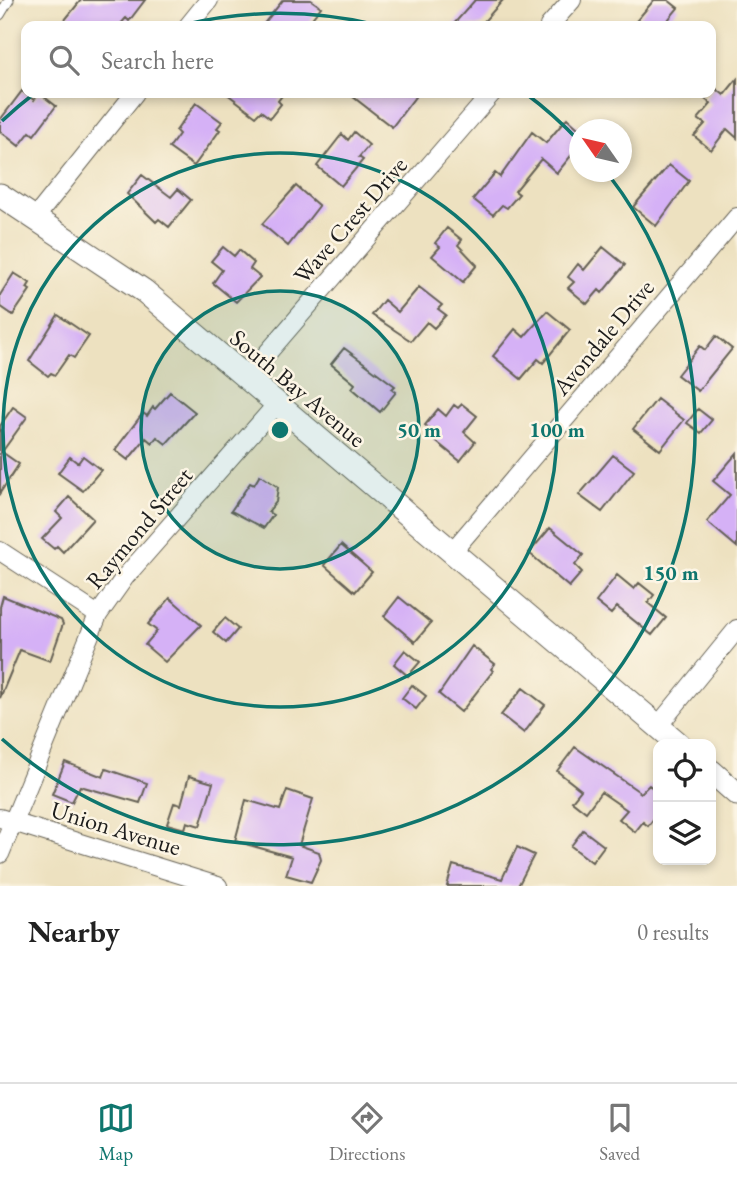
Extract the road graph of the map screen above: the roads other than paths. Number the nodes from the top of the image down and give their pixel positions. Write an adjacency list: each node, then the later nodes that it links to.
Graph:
1 (9, 0): 4 (lane)
2 (209, 0): 5 (street)
3 (572, 0): 6 (street)
4 (0, 15)
5 (192, 21)
6 (554, 21)
7 (131, 98): 11 (street)
8 (488, 98): 12 (street, Wave Crest Drive)
9 (0, 195): 11 (street, South Bay Avenue)
10 (737, 216): 15 (street, Avondale Drive)
11 (35, 218): 12 (street, South Bay Avenue)
12 (245, 379): 13 (street, South Bay Avenue)
13 (277, 404): 15 (street, South Bay Avenue); 16 (street, Raymond Street)
14 (0, 551): 16 (street)
15 (451, 553): 18 (street, South Bay Avenue)
16 (98, 615): 22 (street, Raymond Street)
17 (737, 629): 18 (street)
18 (658, 726): 19 (street, South Bay Avenue)
19 (673, 739)
20 (716, 776): 21 (street)
21 (737, 794)
22 (8, 820): 23 (street, Raymond Street); 24 (street, Union Avenue)
23 (0, 853)
24 (218, 886)

